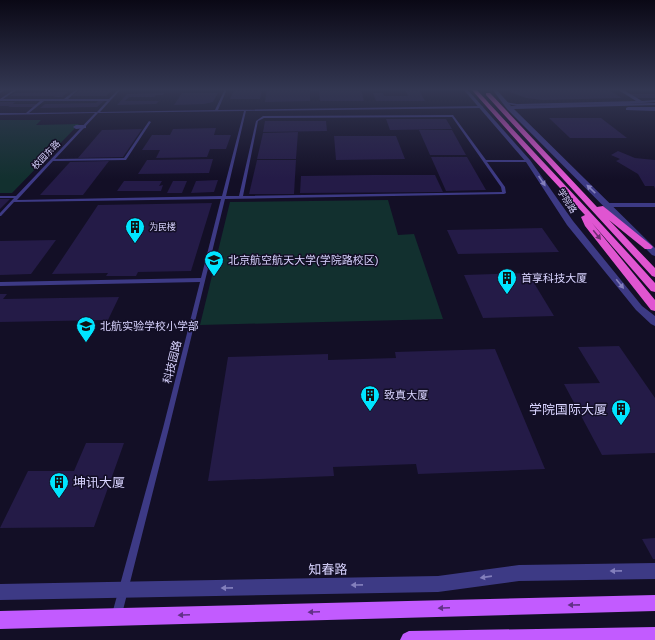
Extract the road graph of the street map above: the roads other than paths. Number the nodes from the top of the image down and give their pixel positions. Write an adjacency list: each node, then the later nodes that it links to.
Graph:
1 (92, 119): 11 (lane, 校园东路)
2 (244, 119): 20 (lane, 科技园路)
3 (260, 119): 19 (lane)
4 (455, 119): 15 (lane)
5 (492, 119): 14 (street, 学院路)
6 (498, 119): 14 (highway, 学院路)
7 (514, 119): 12 (highway, 学院路)
8 (519, 119): 12 (street, 学院路)
9 (150, 122): 13 (lane)
10 (76, 127): 11 (street)
11 (84, 127): 13 (lane, 校园东路)
12 (536, 140): 16 (highway, 学院路); 24 (street, 学院路, one-way to 12)
13 (52, 160): 18 (lane, 校园东路)
14 (532, 160): 15 (lane); 22 (highway, 学院路); 33 (street, 学院路, one-way to 33)
15 (485, 161): 19 (lane)
16 (580, 192): 26 (highway); 28 (highway, 学院路)
17 (0, 197): 18 (lane)
18 (18, 197): 21 (lane, 校园东路)
19 (241, 197): 20 (lane)
20 (223, 198): 21 (lane); 29 (lane, 科技园路)
21 (14, 201): 25 (lane, 校园东路)
22 (578, 202): 31 (highway, 学院路); 32 (highway, one-way to 32)
23 (655, 205): 24 (street)
24 (608, 206): 26 (street, 学院路)
25 (0, 215)
26 (648, 246): 27 (street, 学院路)
27 (655, 254)
28 (655, 274)
29 (202, 280): 30 (lane); 35 (lane, 科技园路)
30 (0, 284)
31 (655, 289)
32 (655, 307)
33 (655, 322)
34 (655, 570): 35 (street, 知春路, one-way to 35)
35 (123, 590): 36 (street, 知春路); 38 (lane, 科技园路)
36 (0, 592)
37 (655, 603): 38 (main road, one-way to 38)
38 (116, 617): 39 (main road)
39 (0, 620)
40 (655, 636): 41 (main road)
41 (409, 640)

